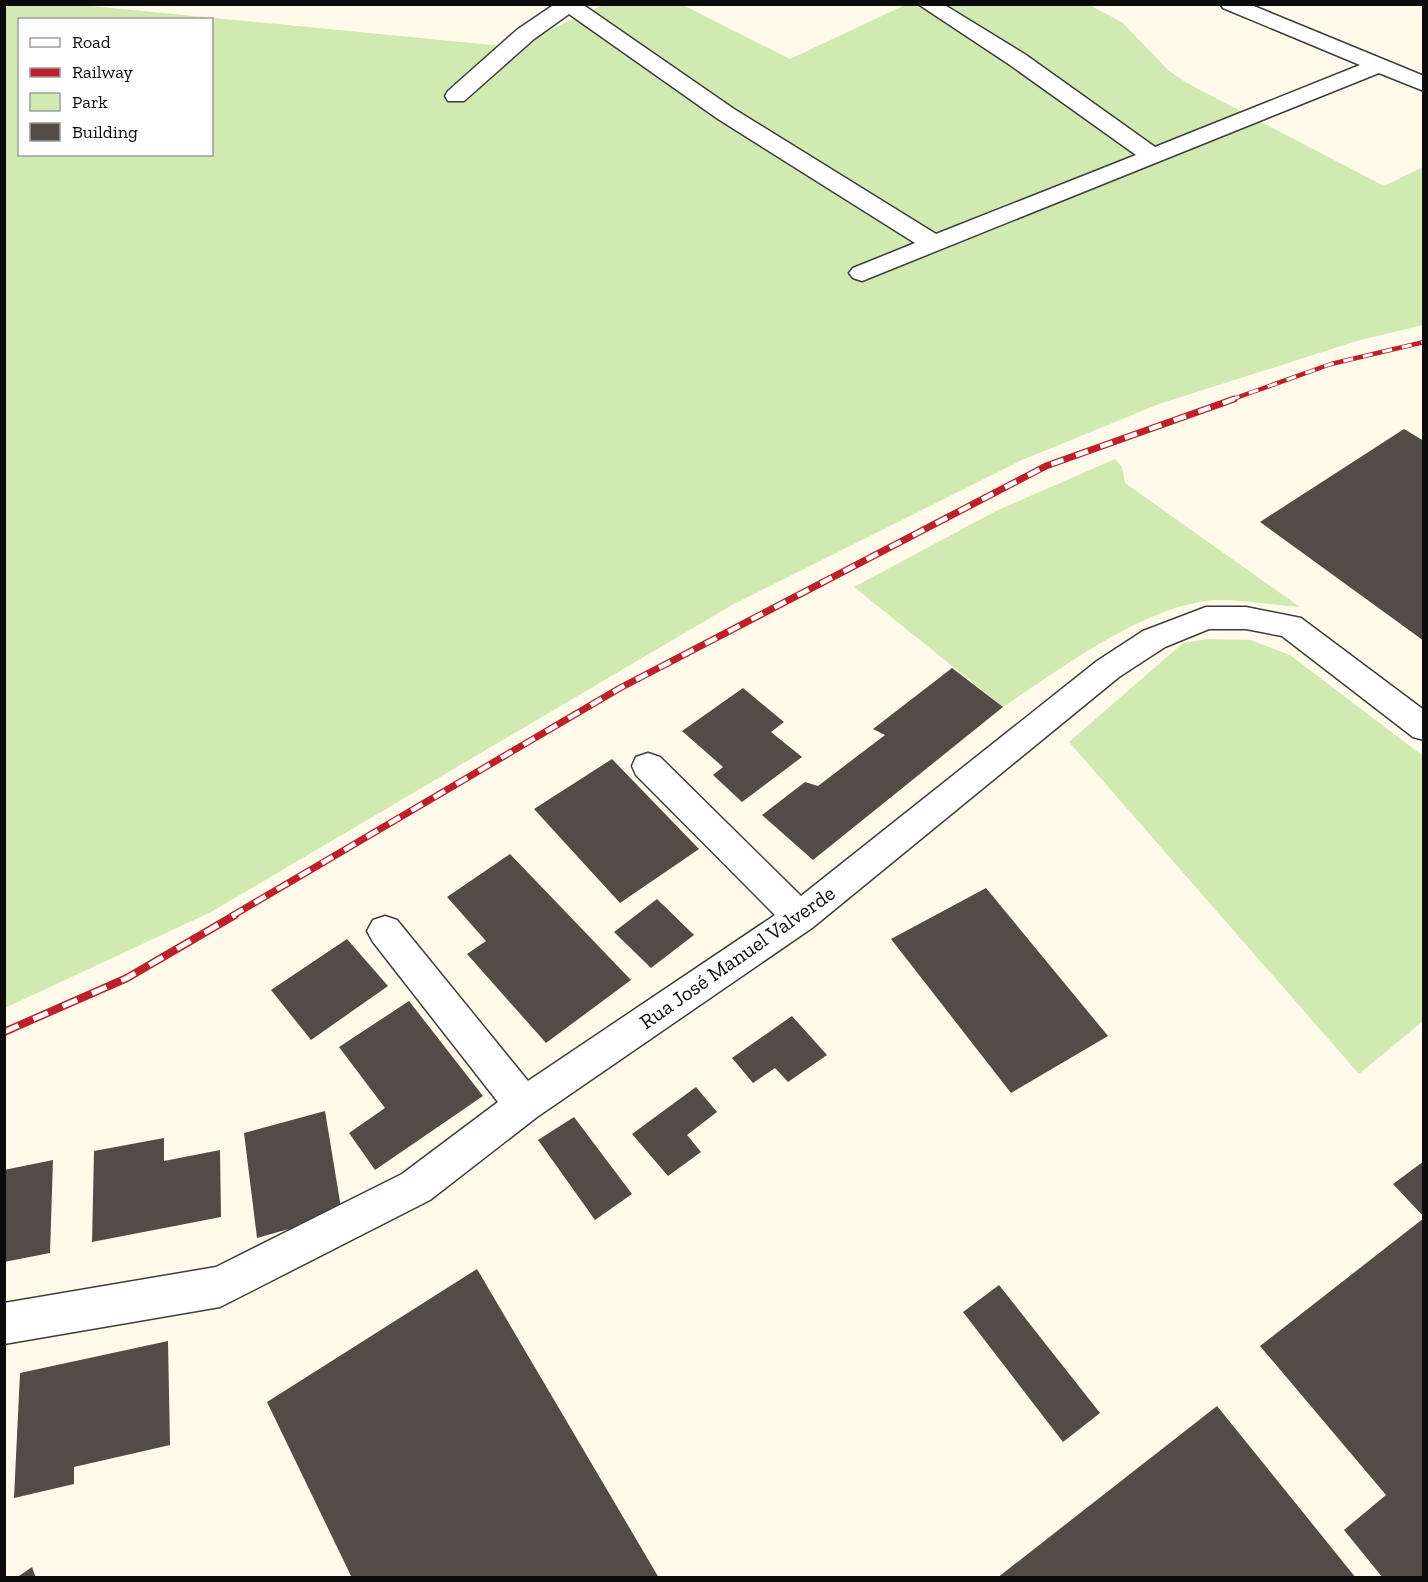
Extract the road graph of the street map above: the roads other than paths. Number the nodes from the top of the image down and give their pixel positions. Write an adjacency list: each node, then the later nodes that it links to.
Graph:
1 (928, 4): 7 (street)
2 (1230, 4): 4 (street)
3 (569, 5): 6 (street); 8 (street)
4 (1377, 66): 5 (street); 7 (street)
5 (1424, 84)
6 (456, 96)
7 (1153, 156): 8 (street)
8 (934, 244): 9 (street)
9 (862, 273)
10 (1424, 728): 12 (street, Rua José Manuel Valverde)
11 (648, 766): 12 (street)
12 (800, 917): 14 (street, Rua José Manuel Valverde)
13 (385, 931): 14 (street)
14 (524, 1105): 15 (street, Rua José Manuel Valverde)
15 (4, 1324)

